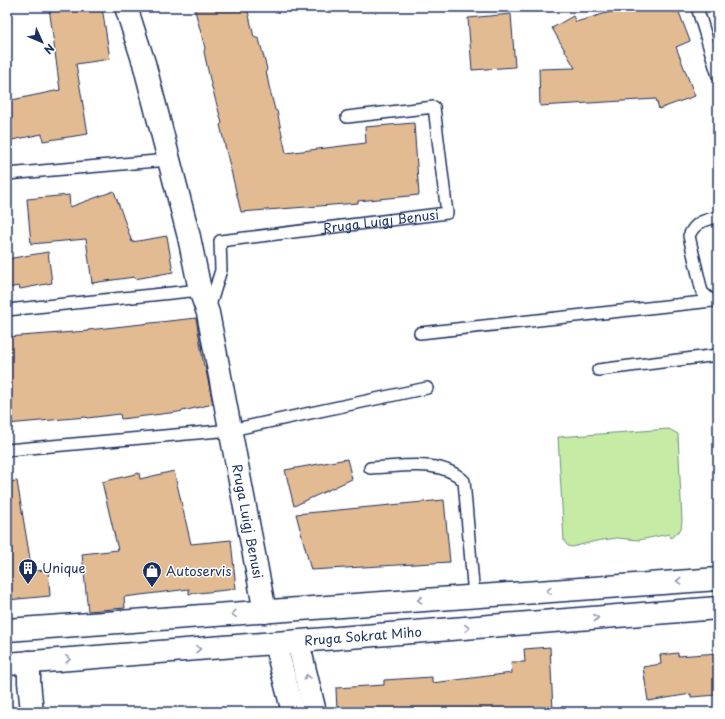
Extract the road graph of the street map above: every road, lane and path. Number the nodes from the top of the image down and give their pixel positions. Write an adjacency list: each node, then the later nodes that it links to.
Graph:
1 (126, 7): 5 (main road, Rruga Luigj Benusi)
2 (697, 7): 3 (lane)
3 (718, 76)
4 (347, 117): 11 (lane, Rruga Luigj Benusi)
5 (168, 160): 6 (lane); 8 (main road, Rruga Luigj Benusi)
6 (7, 174)
7 (718, 217): 9 (lane)
8 (200, 290): 10 (lane); 11 (main road, Rruga Luigj Benusi)
9 (715, 301): 12 (lane)
10 (7, 310)
11 (208, 313): 16 (main road, Rruga Luigj Benusi)
12 (420, 333)
13 (718, 355): 14 (lane)
14 (598, 370)
15 (427, 388): 16 (lane)
16 (231, 430): 17 (lane); 22 (main road, Rruga Luigj Benusi)
17 (7, 450)
18 (370, 468): 20 (lane)
19 (718, 579): 20 (main road, one-way to 20)
20 (474, 596): 22 (main road, one-way to 22)
21 (718, 608): 24 (main road, Rruga Sokrat Miho, one-way to 21)
22 (265, 612): 23 (main road, one-way to 23); 24 (main road); 25 (main road, Rruga Luigj Benusi)
23 (7, 630)
24 (298, 642): 25 (main road, Rruga Sokrat Miho); 30 (main road, one-way to 24)
25 (275, 643): 26 (main road, Rruga Sokrat Miho, one-way to 25); 29 (main road, Rruga Luigj Benusi)
26 (29, 662): 27 (main road, Rruga Sokrat Miho); 28 (main road)
27 (7, 664)
28 (32, 712)
29 (293, 712)
30 (316, 712)

